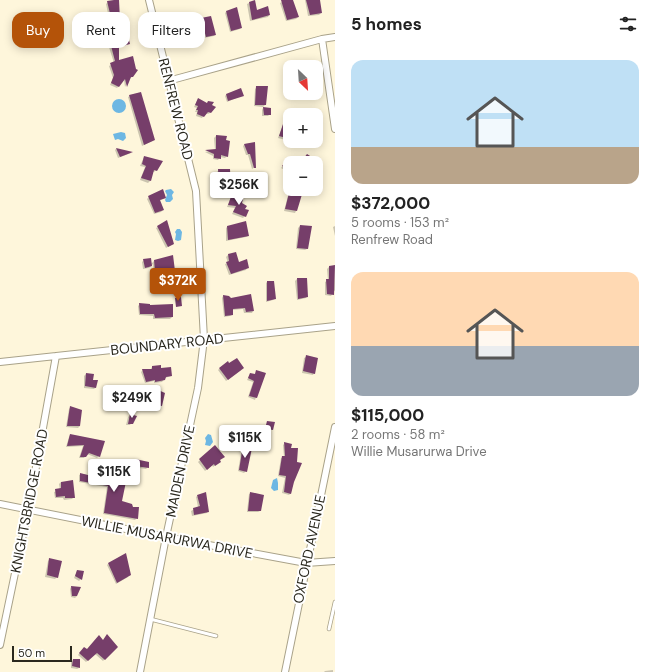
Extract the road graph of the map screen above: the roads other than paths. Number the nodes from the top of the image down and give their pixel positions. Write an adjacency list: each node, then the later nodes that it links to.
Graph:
1 (149, 0): 4 (street, RENFREW ROAD)
2 (335, 37): 3 (street)
3 (322, 39): 4 (street); 5 (street)
4 (168, 81): 7 (street, RENFREW ROAD)
5 (335, 129)
6 (335, 326): 7 (street, BOUNDARY ROAD)
7 (204, 339): 8 (street, BOUNDARY ROAD); 13 (street, MAIDEN DRIVE)
8 (56, 356): 9 (street, BOUNDARY ROAD); 12 (street, KNIGHTSBRIDGE ROAD)
9 (0, 362)
10 (335, 427): 15 (street, OXFORD AVENUE)
11 (0, 504): 12 (street, WILLIE MUSARURWA DRIVE)
12 (28, 510): 13 (street, WILLIE MUSARURWA DRIVE); 20 (street, KNIGHTSBRIDGE ROAD)
13 (166, 537): 15 (street, WILLIE MUSARURWA DRIVE); 17 (street, MAIDEN DRIVE)
14 (335, 561): 15 (street, WILLIE MUSARURWA DRIVE)
15 (306, 563): 22 (street, OXFORD AVENUE)
16 (335, 602): 18 (lane)
17 (150, 619): 19 (lane); 21 (street, MAIDEN DRIVE)
18 (328, 629)
19 (216, 636)
20 (0, 645)
21 (140, 672)
22 (285, 672)

